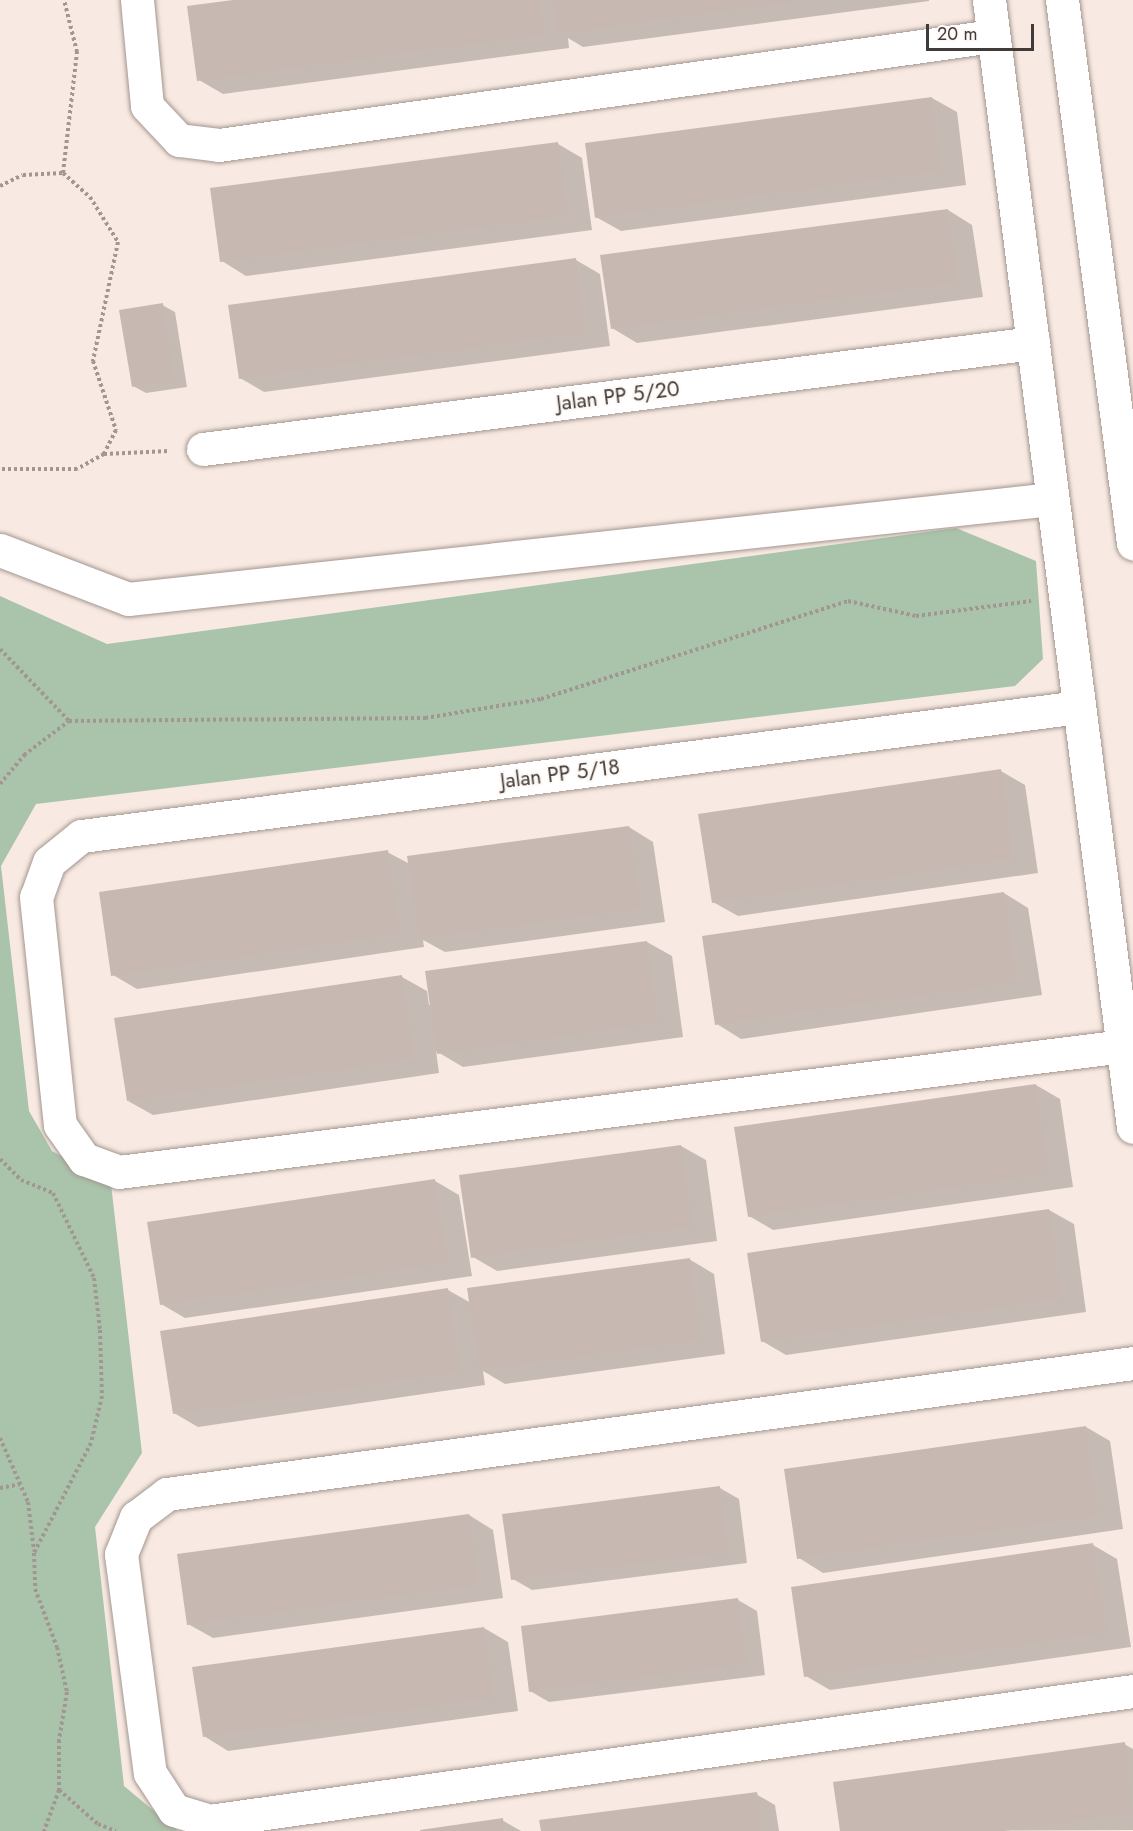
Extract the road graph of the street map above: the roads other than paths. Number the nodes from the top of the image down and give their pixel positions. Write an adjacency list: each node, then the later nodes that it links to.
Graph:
1 (137, 0): 4 (street)
2 (989, 0): 4 (street)
3 (1062, 0): 8 (street)
4 (993, 36): 5 (street)
5 (1033, 343): 6 (street, Jalan PP 5/20); 7 (street)
6 (203, 449)
7 (1052, 499): 9 (street); 10 (street)
8 (1133, 543)
9 (0, 550)
10 (1079, 707): 11 (street); 11 (street, Jalan PP 5/18)
11 (1123, 1046): 12 (street)
12 (1133, 1126)
13 (1133, 1363): 14 (street)
14 (1133, 1691)

